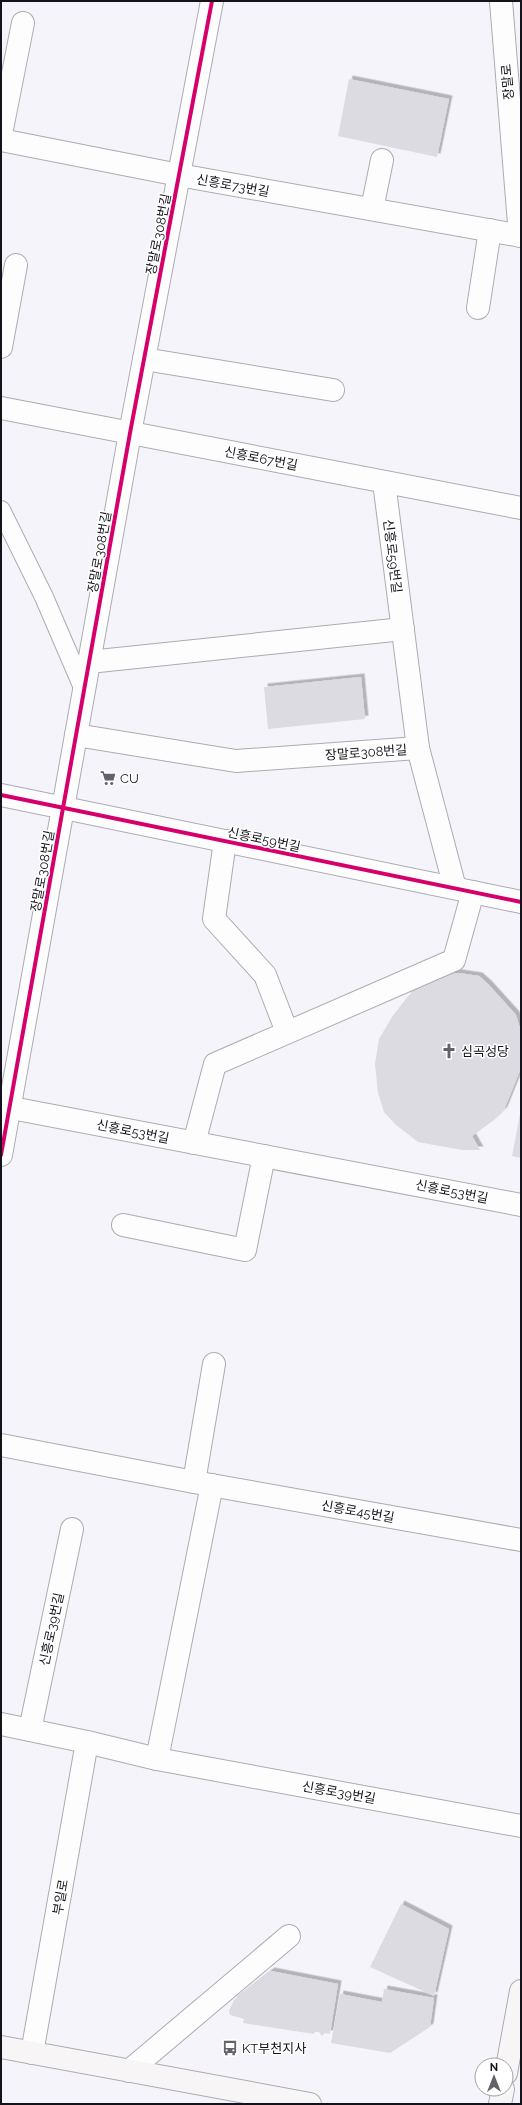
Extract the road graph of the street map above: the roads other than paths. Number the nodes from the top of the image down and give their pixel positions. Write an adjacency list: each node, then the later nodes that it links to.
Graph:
1 (212, 1): 7 (street, 장말로308번길)
2 (501, 1): 10 (street, 장말로)
3 (23, 23): 4 (street)
4 (1, 134)
5 (1, 140): 7 (street, 신흥로73번길)
6 (382, 160): 8 (street)
7 (179, 175): 8 (street, 신흥로73번길); 14 (street, 장말로308번길)
8 (372, 209): 9 (street, 신흥로73번길)
9 (490, 230): 10 (street, 신흥로73번길); 12 (street)
10 (520, 236)
11 (16, 265): 13 (street)
12 (478, 308)
13 (1, 347)
14 (144, 359): 15 (street); 17 (street, 장말로308번길)
15 (333, 390)
16 (1, 408): 17 (street, 신흥로67번길)
17 (130, 433): 18 (street, 신흥로67번길); 22 (street, 장말로308번길)
18 (384, 482): 19 (street, 신흥로67번길); 21 (street, 신흥로59번길)
19 (521, 508)
20 (1, 510): 23 (lane)
21 (402, 629): 22 (street); 25 (street, 신흥로59번길)
22 (89, 662): 23 (street, 장말로308번길)
23 (84, 690): 24 (street, 장말로308번길)
24 (76, 735): 25 (street, 장말로308번길); 27 (street, 장말로308번길)
25 (418, 748): 29 (street, 신흥로59번길)
26 (2, 794): 27 (street, 신흥로59번길)
27 (63, 808): 28 (street, 신흥로59번길); 32 (street, 장말로308번길)
28 (225, 841): 29 (street, 신흥로59번길); 31 (street, 신흥로59번길)
29 (464, 890): 30 (street, 신흥로59번길); 31 (street)
30 (521, 902)
31 (287, 1032): 33 (street)
32 (5, 1107): 33 (street, 신흥로53번길); 34 (street, 장말로308번길)
33 (194, 1143): 35 (street, 신흥로53번길)
34 (1, 1155)
35 (264, 1156): 36 (street, 신흥로53번길); 37 (street)
36 (521, 1204)
37 (123, 1225)
38 (214, 1364): 40 (street)
39 (1, 1445): 40 (street, 신흥로45번길)
40 (203, 1484): 42 (street, 신흥로45번길); 46 (street)
41 (72, 1529): 44 (street, 신흥로39번길)
42 (521, 1540)
43 (1, 1724): 44 (street, 신흥로39번길)
44 (30, 1730): 45 (street, 신흥로39번길)
45 (87, 1742): 46 (street, 신흥로39번길); 51 (street, 부일로)
46 (157, 1759): 47 (street, 신흥로39번길)
47 (521, 1826)
48 (289, 1936): 53 (street)
49 (521, 1991): 52 (street)
50 (1, 2047): 51 (street)
51 (32, 2053): 53 (street)
52 (509, 2057)
53 (129, 2071): 54 (street)
54 (246, 2098): 55 (street)
55 (310, 2104)

